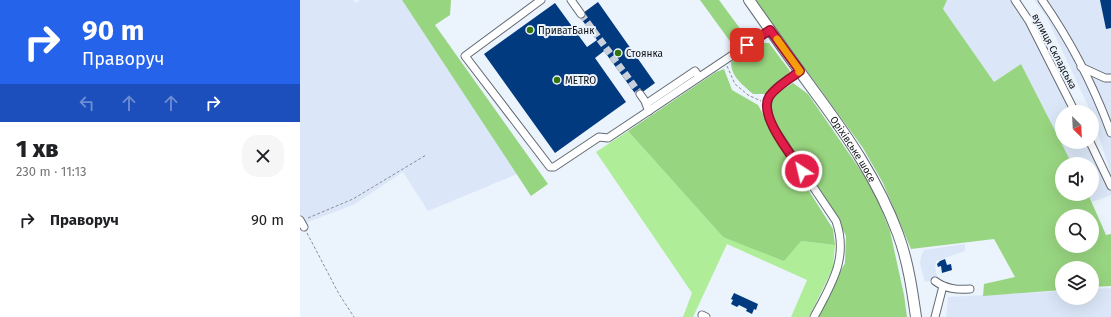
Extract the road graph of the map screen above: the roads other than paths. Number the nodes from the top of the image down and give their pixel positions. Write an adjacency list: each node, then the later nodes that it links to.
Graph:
1 (541, 0): 14 (street)
2 (571, 0): 6 (street)
3 (749, 0): 7 (highway, Оріхівське шосе)
4 (1015, 0): 13 (street, вулиця Складська)
5 (1042, 0): 8 (street)
6 (581, 14)
7 (770, 30): 9 (highway, Оріхівське шосе); 10 (street)
8 (1081, 67): 11 (street); 15 (street)
9 (800, 71): 22 (street); 23 (highway, Оріхівське шосе)
10 (699, 77): 14 (street); 14 (street)
11 (1111, 78)
12 (640, 94): 14 (street)
13 (1071, 105)
14 (648, 108)
15 (1108, 115): 16 (street)
16 (1111, 132)
17 (1093, 149): 18 (street)
18 (1111, 186)
19 (935, 281): 20 (street)
20 (943, 286): 21 (street); 24 (street)
21 (970, 289)
22 (814, 317)
23 (916, 317)
24 (935, 317)

